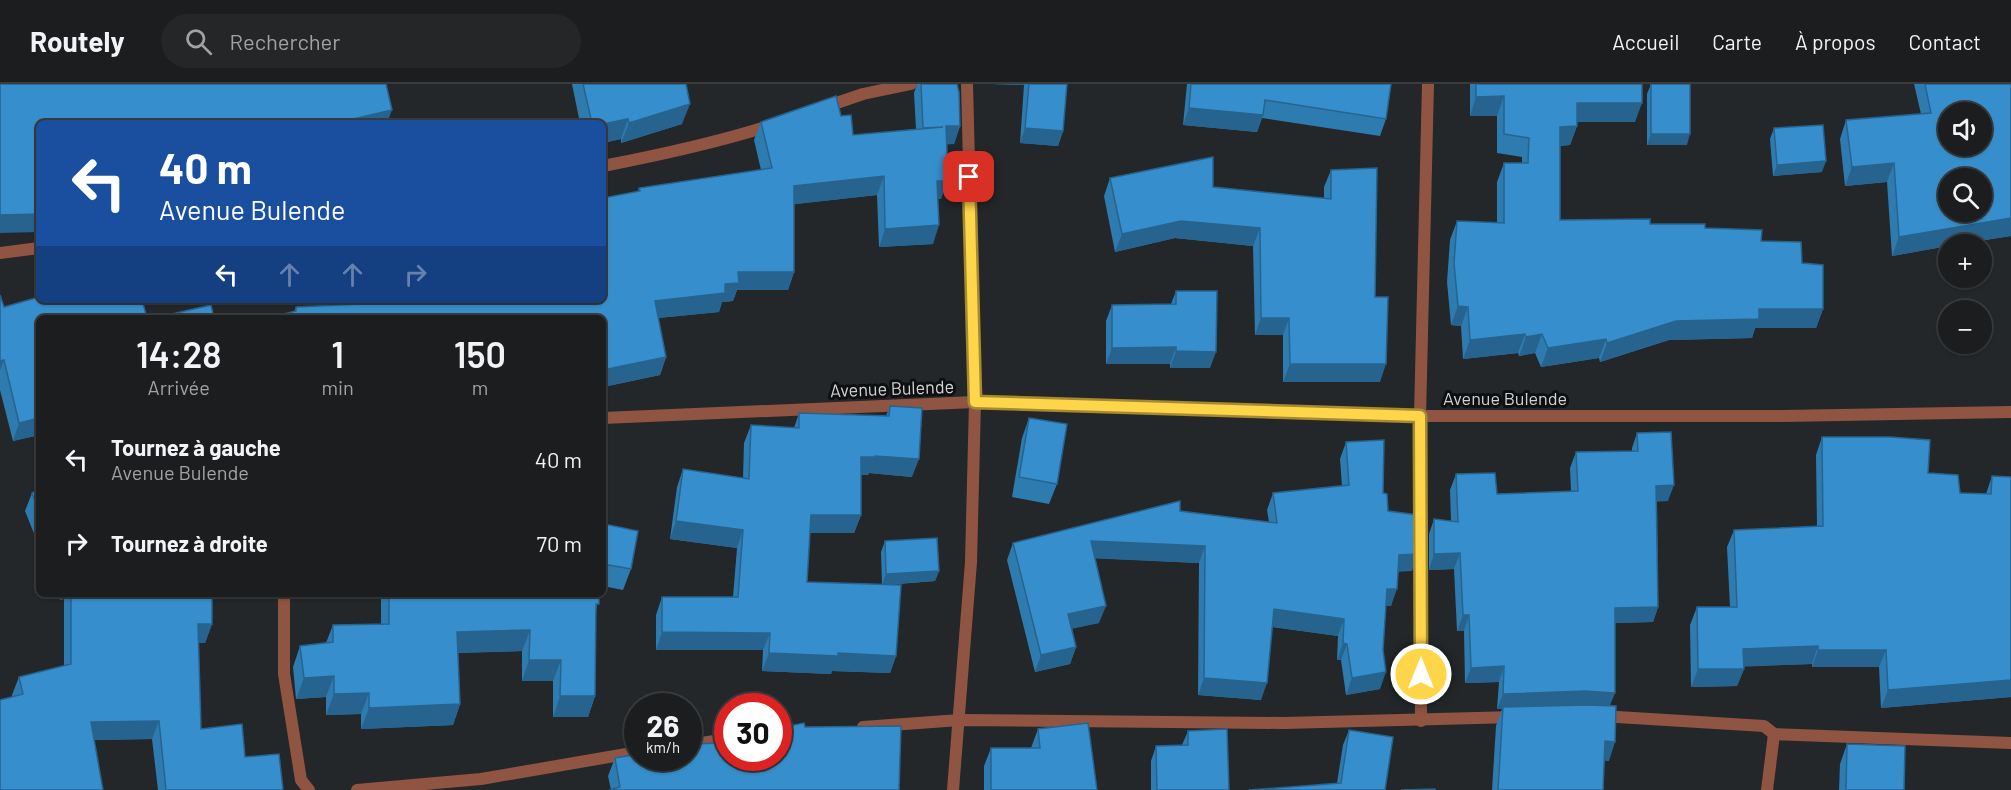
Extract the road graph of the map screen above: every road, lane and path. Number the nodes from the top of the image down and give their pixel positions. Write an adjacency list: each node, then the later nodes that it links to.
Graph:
1 (911, 84): 4 (street)
2 (967, 84): 9 (street)
3 (1428, 84): 11 (street)
4 (807, 113)
5 (785, 120): 6 (street)
6 (606, 165)
7 (36, 248): 8 (street)
8 (0, 253)
9 (975, 402): 11 (street, Avenue Bulende); 12 (street, Avenue Bulende); 16 (street)
10 (2011, 412): 11 (street, Avenue Bulende)
11 (1420, 416): 17 (street)
12 (606, 418)
13 (284, 597): 22 (street)
14 (1592, 715): 19 (street)
15 (1523, 717): 17 (street)
16 (960, 720): 17 (street); 18 (street); 24 (street)
17 (1421, 721)
18 (846, 729)
19 (1774, 734): 20 (street); 25 (street)
20 (2011, 743)
21 (624, 754): 23 (street)
22 (309, 790)
23 (357, 790)
24 (953, 790)
25 (1767, 790)

